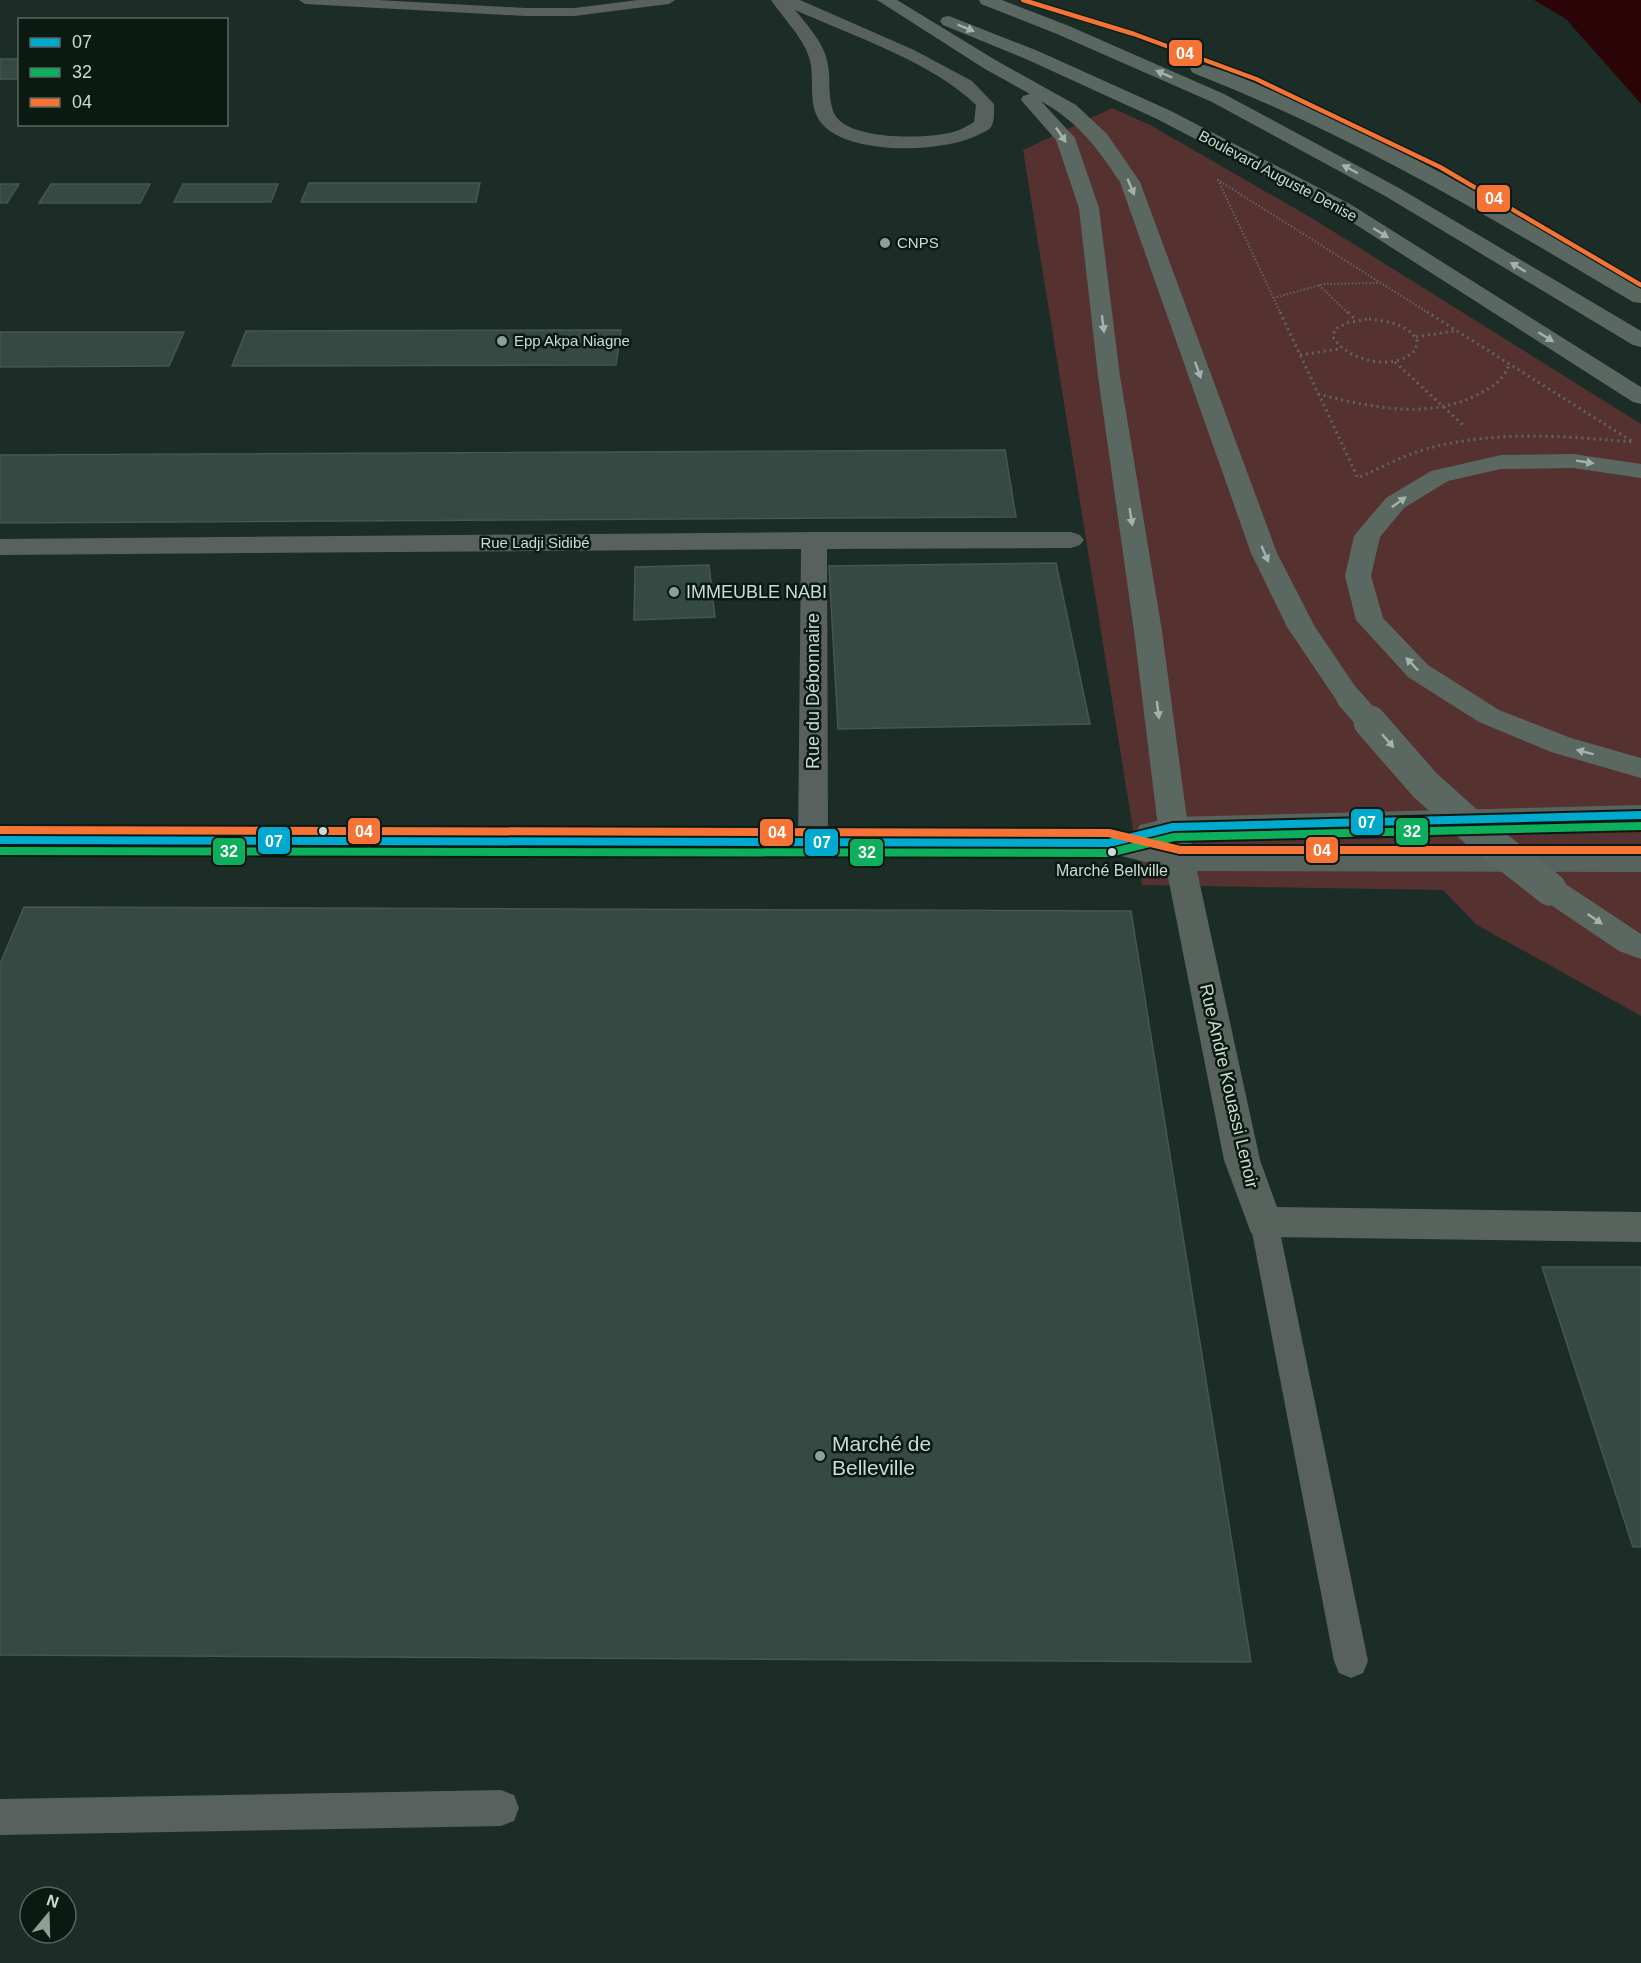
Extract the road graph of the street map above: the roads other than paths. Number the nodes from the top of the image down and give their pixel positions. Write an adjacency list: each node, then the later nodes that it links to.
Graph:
1 (305, 0): 2 (lane)
2 (669, 0)
3 (779, 0): 4 (street)
4 (786, 0)
5 (885, 0): 8 (highway)
6 (891, 0): 11 (highway, Boulevard Auguste Denise, one-way to 11)
7 (987, 0): 9 (highway); 10 (highway, one-way to 7)
8 (991, 65): 20 (highway, one-way to 20); 22 (highway, one-way to 22, bridge)
9 (1641, 297)
10 (1641, 340)
11 (1641, 397)
12 (1641, 471): 16 (highway, one-way to 12)
13 (814, 540): 14 (street, Rue Ladji Sidibé); 15 (street, Rue Ladji Sidibé); 19 (street, Rue du Débonnaire)
14 (1071, 540)
15 (0, 547)
16 (1641, 768)
17 (1641, 815): 20 (street)
18 (0, 840): 19 (street)
19 (813, 842): 20 (street)
20 (1176, 843): 21 (street); 23 (street, Rue Andre Kouassi Lenoir)
21 (1641, 861)
22 (1641, 947)
23 (1264, 1222): 24 (street); 25 (lane)
24 (1641, 1227)
25 (1351, 1661)
26 (501, 1808): 27 (lane)
27 (0, 1817)

